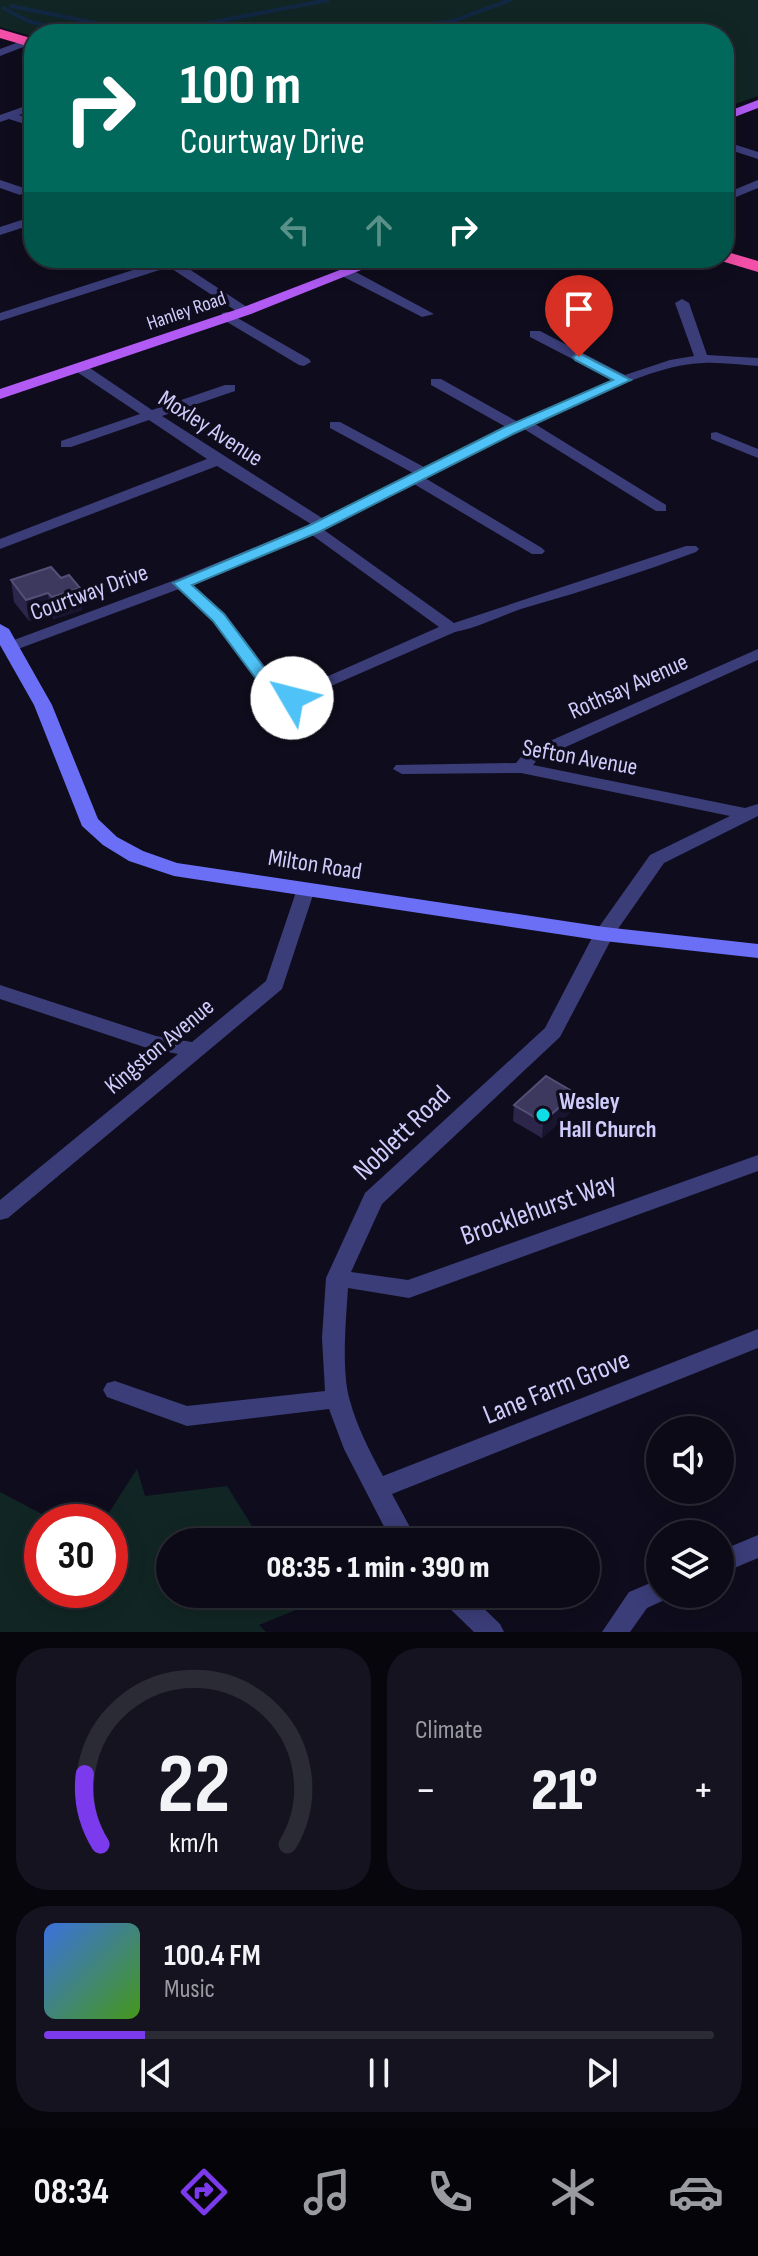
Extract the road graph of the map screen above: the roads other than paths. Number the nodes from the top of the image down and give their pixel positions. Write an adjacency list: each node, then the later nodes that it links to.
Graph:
1 (0, 33): 2 (highway)
2 (24, 41)
3 (24, 45): 4 (street)
4 (0, 53)
5 (758, 104): 7 (main road)
6 (24, 110): 8 (street)
7 (734, 113)
8 (5, 117)
9 (734, 148): 10 (street)
10 (758, 156)
11 (0, 184): 13 (street)
12 (758, 184): 14 (street)
13 (20, 191)
14 (734, 194)
15 (24, 223): 16 (street)
16 (0, 231)
17 (734, 259): 18 (highway)
18 (758, 267)
19 (151, 268): 27 (street)
20 (187, 268): 24 (street)
21 (359, 268): 22 (main road, Hanley Road)
22 (347, 273): 24 (main road, Hanley Road); 25 (street)
23 (682, 303): 29 (street)
24 (246, 311): 26 (main road, Hanley Road)
25 (427, 314)
26 (227, 316): 30 (street); 32 (main road, Hanley Road)
27 (0, 317)
28 (535, 334): 33 (street)
29 (702, 359): 31 (street, Courtway Drive); 33 (street, Courtway Drive)
30 (304, 362)
31 (758, 362)
32 (79, 367): 36 (main road, Hanley Road); 37 (street, Moxley Avenue)
33 (624, 380): 39 (street, Courtway Drive)
34 (436, 382): 39 (street)
35 (230, 388): 37 (street)
36 (0, 394)
37 (151, 416): 41 (street); 43 (street, Moxley Avenue)
38 (335, 425): 44 (street)
39 (521, 426): 44 (street, Courtway Drive); 45 (street)
40 (716, 436): 42 (street)
41 (66, 444)
42 (758, 454)
43 (218, 460): 46 (street, Moxley Avenue); 47 (street)
44 (421, 477): 46 (street, Courtway Drive); 49 (street)
45 (661, 508)
46 (317, 526): 50 (street, Courtway Drive); 51 (street, Moxley Avenue)
47 (0, 544)
48 (691, 549): 51 (street)
49 (537, 551)
50 (181, 583): 51 (street); 52 (street, Courtway Drive)
51 (451, 628)
52 (6, 637): 57 (street, Milton Road)
53 (758, 654): 54 (street, Rothsay Avenue)
54 (521, 768): 55 (street, Sefton Avenue); 56 (street, Sefton Avenue)
55 (402, 769)
56 (752, 811): 58 (street, Noblett Road)
57 (306, 889): 58 (street, Milton Road); 61 (street, Kingston Avenue)
58 (604, 934): 59 (street, Milton Road); 64 (street, Noblett Road)
59 (758, 951)
60 (0, 992): 61 (street)
61 (195, 1049): 63 (street, Kingston Avenue)
62 (758, 1163): 64 (street, Brocklehurst Way)
63 (0, 1212)
64 (337, 1278): 67 (street, Noblett Road)
65 (758, 1338): 68 (street, Lane Farm Grove)
66 (115, 1390): 67 (street)
67 (337, 1399): 68 (street, Noblett Road)
68 (377, 1489): 69 (street, Noblett Road)
69 (398, 1528)
70 (758, 1546): 71 (street)
71 (734, 1557)
72 (646, 1596): 75 (street)
73 (466, 1608): 74 (street)
74 (491, 1632)
75 (615, 1632)

